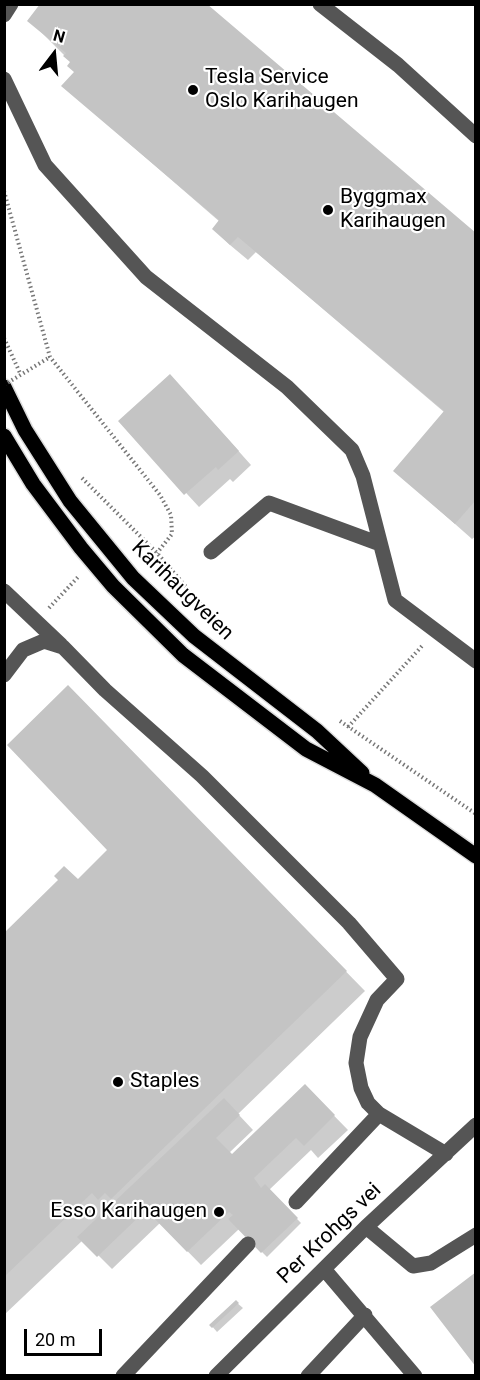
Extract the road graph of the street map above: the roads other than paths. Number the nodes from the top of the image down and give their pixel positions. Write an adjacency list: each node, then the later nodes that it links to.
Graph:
1 (11, 4): 3 (street)
2 (321, 4): 5 (street)
3 (4, 15)
4 (4, 79): 8 (street)
5 (476, 136)
6 (4, 386): 14 (main road, Karihaugveien)
7 (4, 436): 14 (main road, Karihaugveien)
8 (380, 544): 9 (street); 12 (street)
9 (211, 552)
10 (4, 591): 11 (street)
11 (63, 647): 13 (street); 16 (street)
12 (476, 661)
13 (4, 675)
14 (375, 785): 15 (main road, Karihaugveien)
15 (476, 856)
16 (379, 1114): 18 (street); 19 (street)
17 (476, 1125): 18 (street, Per Krohgs vei)
18 (446, 1154): 20 (street, Per Krohgs vei)
19 (296, 1202)
20 (366, 1227): 21 (street); 23 (street, Per Krohgs vei)
21 (476, 1235)
22 (248, 1244): 25 (street)
23 (324, 1269): 24 (street); 26 (street, Per Krohgs vei)
24 (365, 1316): 27 (street); 28 (street)
25 (123, 1376)
26 (216, 1376)
27 (308, 1376)
28 (415, 1376)

